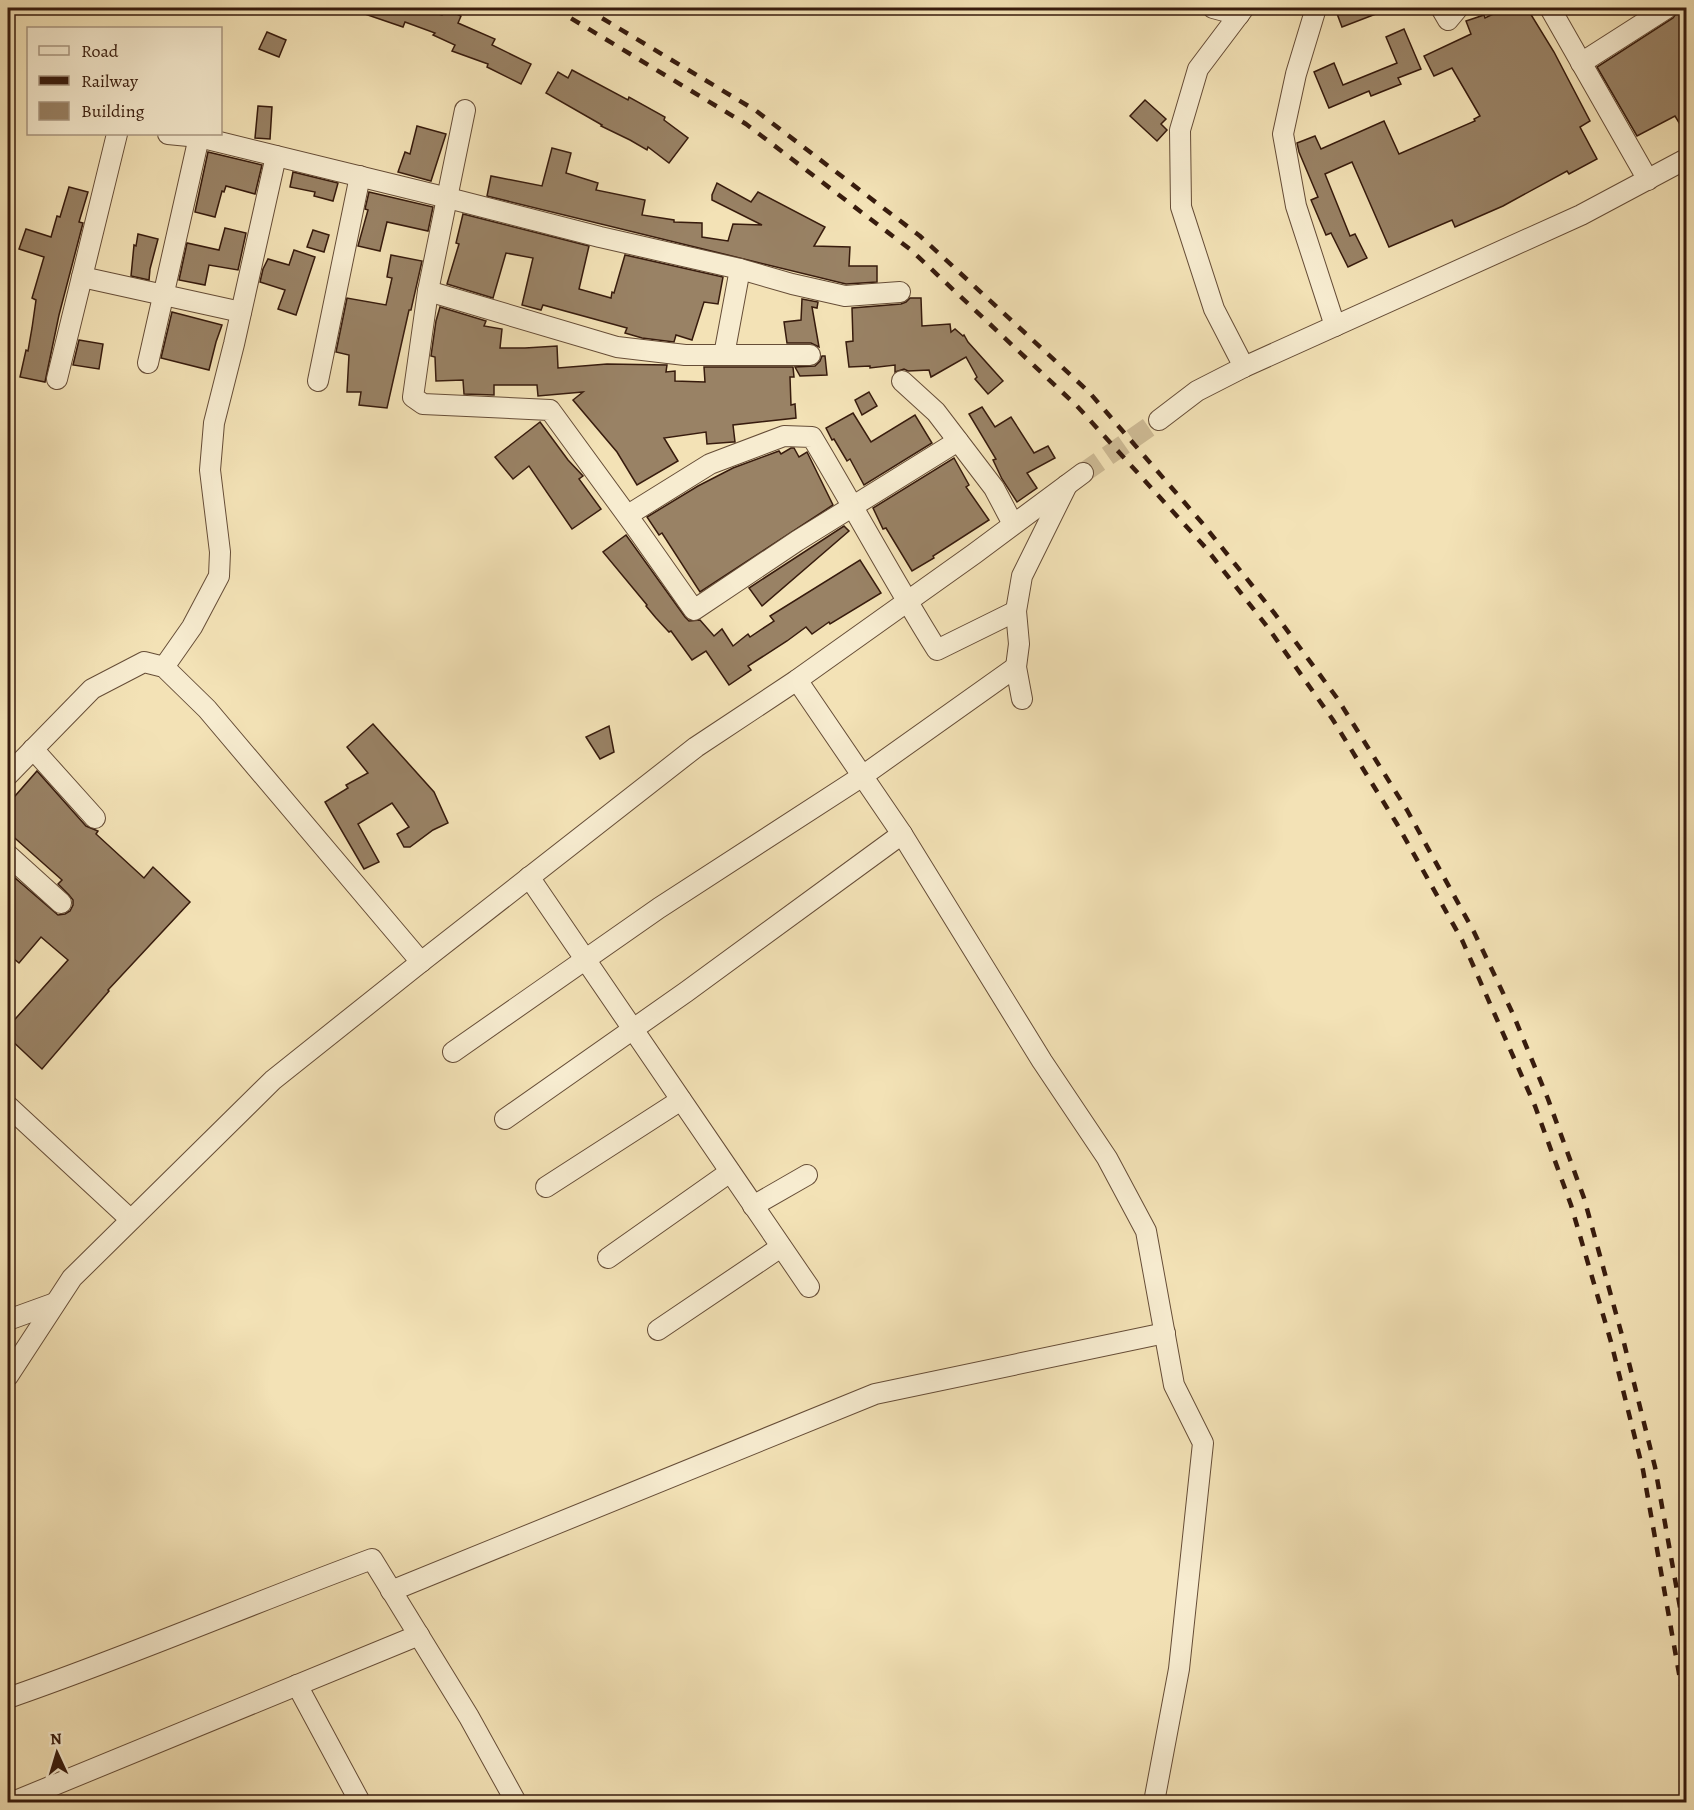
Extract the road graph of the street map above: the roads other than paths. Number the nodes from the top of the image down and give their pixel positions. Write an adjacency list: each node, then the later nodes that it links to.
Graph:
1 (1213, 8): 7 (street)
2 (1316, 8): 24 (street)
3 (1441, 8): 4 (street)
4 (1458, 8)
5 (1550, 8): 8 (street)
6 (1667, 8): 8 (street)
7 (1242, 11): 28 (street)
8 (1581, 63): 16 (street)
9 (465, 110): 17 (street)
10 (117, 135): 19 (street)
11 (178, 135): 12 (street)
12 (199, 137): 13 (street); 22 (street)
13 (276, 156): 15 (street); 23 (street)
14 (1686, 159): 16 (street)
15 (360, 176): 17 (street); 30 (street)
16 (1648, 180): 24 (street)
17 (448, 198): 18 (street); 20 (street)
18 (740, 269): 21 (street); 25 (street)
19 (82, 277): 22 (street); 29 (street)
20 (428, 291): 25 (street); 35 (street)
21 (900, 292)
22 (164, 295): 23 (street); 27 (street)
23 (241, 312): 39 (street)
24 (1335, 326): 28 (street)
25 (724, 355): 26 (street)
26 (810, 355)
27 (148, 363)
28 (1244, 367): 32 (street)
29 (57, 379)
30 (318, 381)
31 (902, 381): 33 (street)
32 (1159, 420)
33 (958, 441): 34 (street); 36 (street)
34 (853, 506): 35 (street); 35 (street); 37 (street)
35 (628, 515)
36 (1012, 524): 37 (street); 38 (street)
37 (907, 602): 38 (street); 41 (street)
38 (1016, 611): 40 (street)
39 (164, 667): 43 (street); 52 (street)
40 (1016, 667): 42 (street); 45 (street)
41 (797, 680): 45 (street); 49 (street)
42 (1022, 699)
43 (33, 749): 44 (street); 46 (street)
44 (8, 775)
45 (861, 777): 47 (street); 51 (street)
46 (96, 818)
47 (902, 834): 53 (street); 69 (street)
48 (8, 855): 50 (street)
49 (529, 878): 51 (street); 52 (street)
50 (61, 903)
51 (586, 960): 53 (street); 54 (street)
52 (421, 962): 62 (street)
53 (633, 1029): 55 (street); 57 (street)
54 (453, 1052)
55 (681, 1100): 58 (street); 60 (street)
56 (8, 1106): 62 (street)
57 (505, 1119)
58 (730, 1172): 61 (street); 64 (street)
59 (807, 1175): 61 (street)
60 (546, 1187)
61 (753, 1206): 63 (street)
62 (130, 1219): 66 (street)
63 (781, 1246): 65 (street); 68 (street)
64 (608, 1258)
65 (808, 1287)
66 (55, 1303): 67 (street); 70 (street)
67 (8, 1320)
68 (658, 1329)
69 (1165, 1333): 71 (street); 78 (street)
70 (8, 1376)
71 (391, 1591): 72 (street); 74 (street)
72 (418, 1635): 73 (street); 77 (street)
73 (297, 1684): 75 (street); 76 (street)
74 (8, 1698)
75 (13, 1803)
76 (360, 1803)
77 (516, 1803)
78 (1154, 1803)

